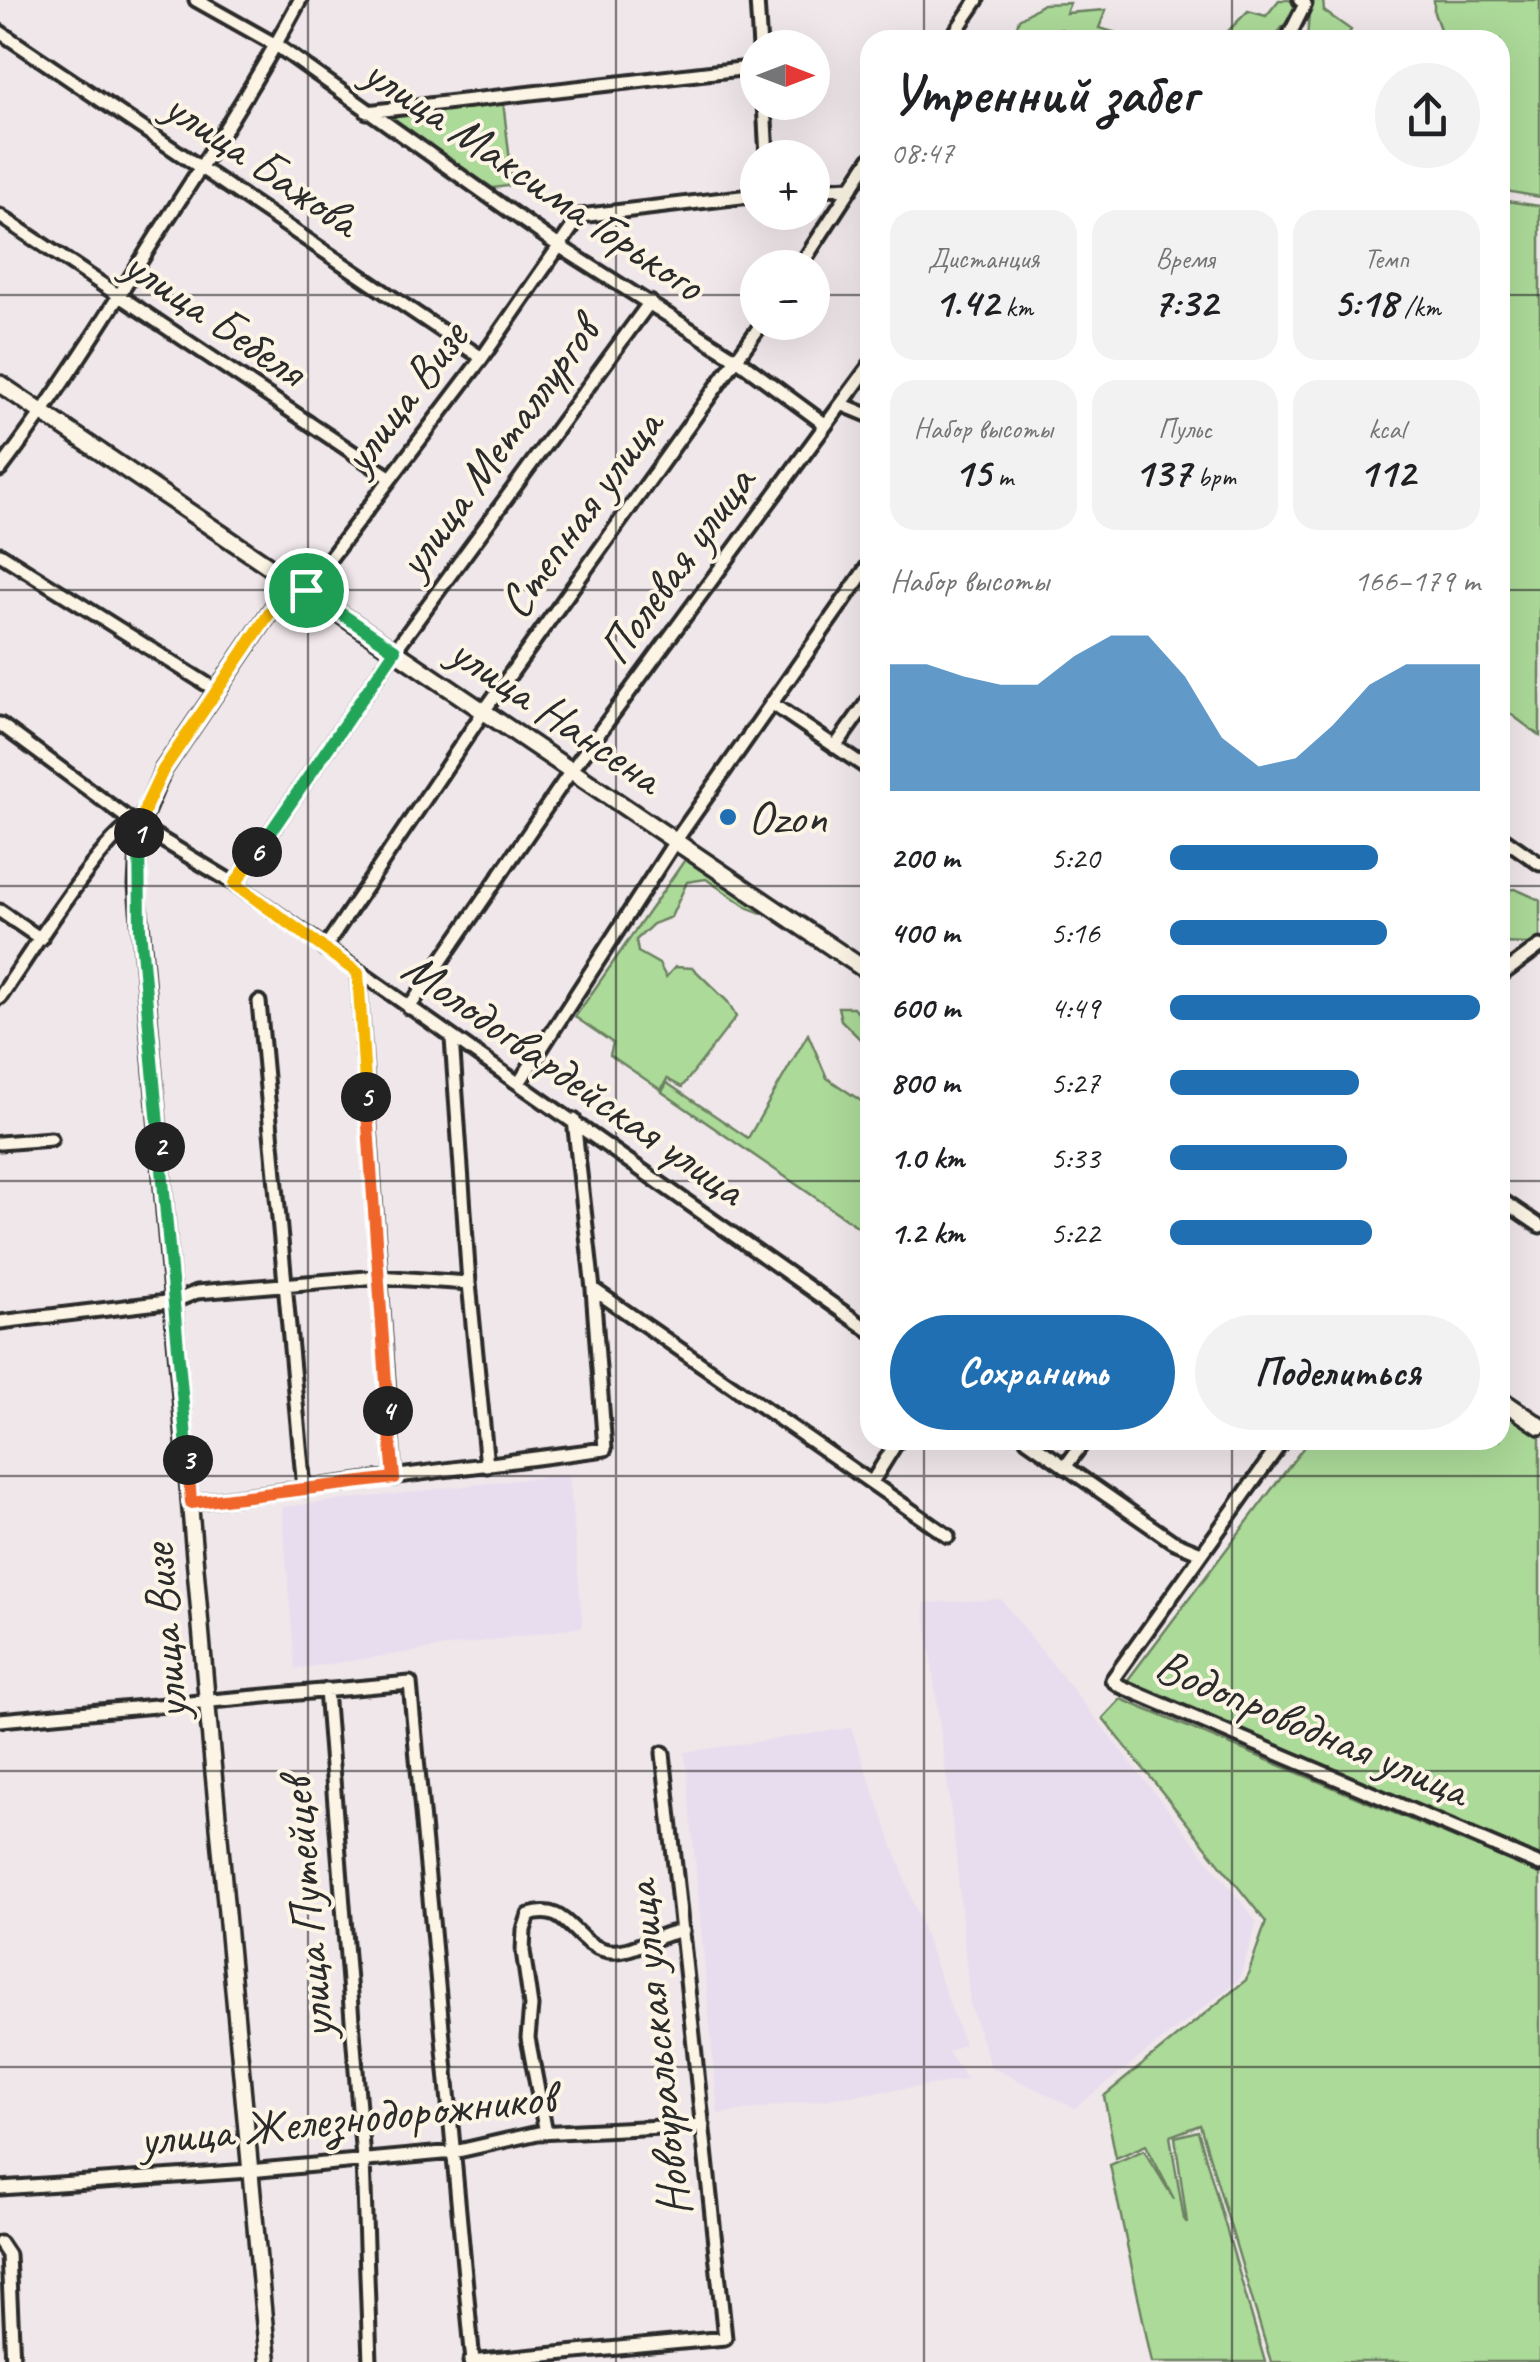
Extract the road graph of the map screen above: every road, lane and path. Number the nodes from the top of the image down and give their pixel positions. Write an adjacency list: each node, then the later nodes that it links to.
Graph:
1 (196, 0): 10 (street, улица Максима Горького)
2 (300, 0): 10 (street)
3 (757, 0): 6 (street)
4 (977, 0): 7 (street)
5 (1300, 0): 8 (street)
6 (759, 30)
7 (957, 30)
8 (1292, 30)
9 (0, 32): 13 (street, улица Бажова)
10 (276, 46): 12 (street, улица Максима Горького); 13 (street)
11 (740, 69): 12 (street)
12 (367, 112): 19 (street, улица Максима Горького)
13 (202, 166): 21 (street); 24 (street, улица Бажова)
14 (860, 174): 15 (street)
15 (851, 188): 16 (street); 20 (street)
16 (830, 189)
17 (740, 197): 19 (street, улица Визе)
18 (0, 216): 21 (street, улица Бебеля)
19 (559, 246): 22 (street, улица Максима Горького); 24 (street, улица Визе)
20 (810, 250)
21 (118, 298): 30 (street); 33 (street, улица Бебеля)
22 (650, 302): 25 (street, улица Максима Горького); 38 (street, улица Металлургов)
23 (751, 340): 25 (street, Степная улица)
24 (482, 358): 33 (street, улица Визе)
25 (738, 360): 31 (street, улица Максима Горького); 41 (street, Степная улица)
26 (860, 378): 28 (street, Полевая улица)
27 (0, 384): 30 (main road, улица Нансена)
28 (841, 404): 29 (street); 31 (street, Полевая улица)
29 (860, 412)
30 (42, 414): 32 (street); 36 (main road, улица Нансена)
31 (826, 424): 46 (street, Полевая улица)
32 (0, 470)
33 (391, 478): 37 (street, улица Визе)
34 (0, 554): 39 (street)
35 (860, 578): 40 (street)
36 (292, 580): 37 (main road, улица Нансена); 39 (street, улица Визе)
37 (306, 590): 38 (main road, улица Нансена)
38 (395, 650): 41 (main road, улица Нансена); 51 (street, улица Металлургов)
39 (216, 690): 47 (street, улица Визе)
40 (770, 703): 44 (street); 48 (street)
41 (484, 710): 46 (main road, улица Нансена); 55 (street, Степная улица)
42 (860, 712): 44 (street)
43 (0, 724): 47 (street, Молодогвардейская улица)
44 (835, 747): 45 (street)
45 (860, 763)
46 (571, 771): 48 (main road, улица Нансена); 61 (street, Полевая улица)
47 (137, 824): 51 (street, Молодогвардейская улица); 53 (street); 73 (street, улица Визе)
48 (676, 840): 56 (main road, улица Нансена); 63 (street)
49 (1510, 843): 50 (street)
50 (1540, 864)
51 (235, 884): 55 (street, Молодогвардейская улица)
52 (0, 911): 53 (street)
53 (41, 939): 59 (street)
54 (1540, 946): 57 (street)
55 (324, 948): 58 (street, Молодогвардейская улица)
56 (860, 966)
57 (1510, 968)
58 (358, 973): 61 (street, Молодогвардейская улица); 69 (street)
59 (0, 997)
60 (259, 1002): 71 (street)
61 (409, 1008): 62 (street, Молодогвардейская улица)
62 (452, 1038): 63 (street, Молодогвардейская улица); 70 (street)
63 (519, 1083): 64 (street, Молодогвардейская улица)
64 (574, 1120): 72 (street); 75 (street, Молодогвардейская улица)
65 (52, 1139): 66 (street)
66 (0, 1144)
67 (1510, 1206): 68 (street)
68 (1540, 1226)
69 (378, 1277): 70 (street); 71 (street); 84 (street)
70 (469, 1283): 82 (street)
71 (284, 1285): 73 (street); 86 (street)
72 (594, 1289): 82 (street); 85 (street)
73 (175, 1301): 74 (street); 87 (street, улица Визе)
74 (0, 1322)
75 (860, 1323)
76 (1510, 1406): 77 (main road)
77 (1540, 1426)
78 (892, 1450): 85 (street)
79 (1041, 1450): 83 (street)
80 (1078, 1450): 83 (street)
81 (1276, 1450): 89 (street)
82 (487, 1466): 84 (street)
83 (1066, 1467): 89 (street)
84 (394, 1478): 86 (street)
85 (872, 1482): 88 (street)
86 (304, 1490): 87 (street)
87 (191, 1503): 91 (street, улица Визе)
88 (948, 1536)
89 (1201, 1553): 94 (street, Водопроводная улица)
90 (326, 1690): 91 (street); 98 (street); 99 (street, улица Путейцев)
91 (207, 1702): 92 (street); 100 (street, улица Визе)
92 (0, 1720)
93 (664, 1753): 95 (street, Новоуральская улица)
94 (1540, 1865)
95 (682, 1931): 96 (street, Новоуральская улица); 97 (street)
96 (703, 2125): 97 (street, улица Железнодорожников); 103 (street, Новоуральская улица)
97 (546, 2132): 98 (street, улица Железнодорожников)
98 (454, 2152): 99 (street, улица Железнодорожников); 107 (street)
99 (364, 2159): 100 (street, улица Железнодорожников); 106 (street, улица Путейцев)
100 (249, 2171): 101 (street, улица Железнодорожников); 105 (street, улица Визе)
101 (0, 2188)
102 (0, 2243): 104 (street)
103 (556, 2358): 107 (street)
104 (13, 2362)
105 (268, 2362)
106 (370, 2362)
107 (471, 2362)

